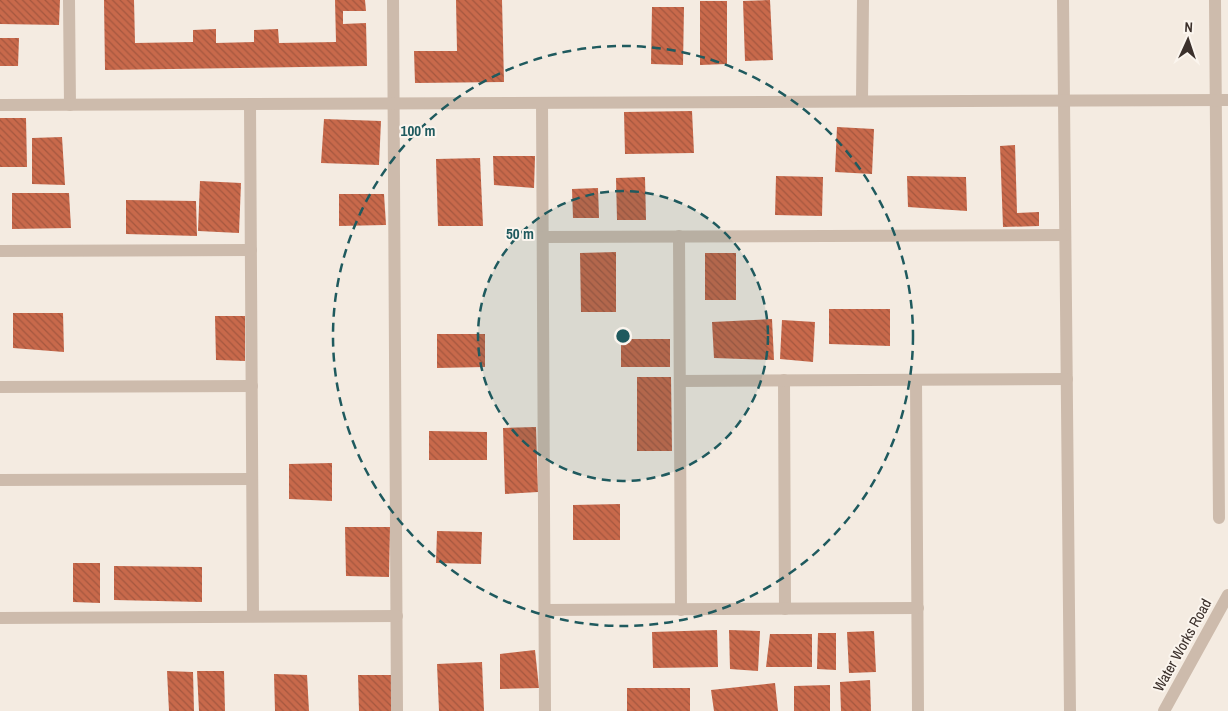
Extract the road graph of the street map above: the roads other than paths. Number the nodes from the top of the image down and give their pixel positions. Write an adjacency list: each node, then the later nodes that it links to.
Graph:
1 (69, 0): 13 (street)
2 (393, 0): 11 (street)
3 (863, 0): 8 (street)
4 (1063, 0): 6 (street)
5 (1215, 0): 7 (street)
6 (1064, 100): 7 (street); 8 (street); 14 (street)
7 (1222, 100): 27 (street)
8 (862, 101): 9 (street)
9 (542, 103): 11 (street); 16 (street)
10 (250, 104): 11 (street); 13 (street); 17 (street)
11 (394, 104): 34 (street)
12 (0, 105): 13 (street)
13 (70, 105)
14 (1065, 235): 15 (street); 19 (street)
15 (679, 236): 16 (street); 22 (street)
16 (543, 237): 31 (street)
17 (251, 250): 18 (street); 23 (street)
18 (0, 251)
19 (1067, 379): 21 (street); 40 (street)
20 (784, 380): 21 (street); 22 (street); 30 (street)
21 (916, 380): 29 (street)
22 (680, 381): 32 (street)
23 (252, 386): 24 (street); 25 (street)
24 (0, 387)
25 (252, 479): 26 (street); 33 (street)
26 (0, 480)
27 (1219, 518)
28 (1228, 595): 35 (street, Water Works Road)
29 (918, 608): 30 (street); 39 (street)
30 (785, 609): 32 (street)
31 (545, 610): 32 (street); 38 (street)
32 (681, 610)
33 (253, 616): 34 (street); 36 (street)
34 (397, 616): 37 (street)
35 (1222, 616): 41 (street, Water Works Road)
36 (0, 618)
37 (397, 711)
38 (545, 711)
39 (918, 711)
40 (1070, 711)
41 (1164, 711)

